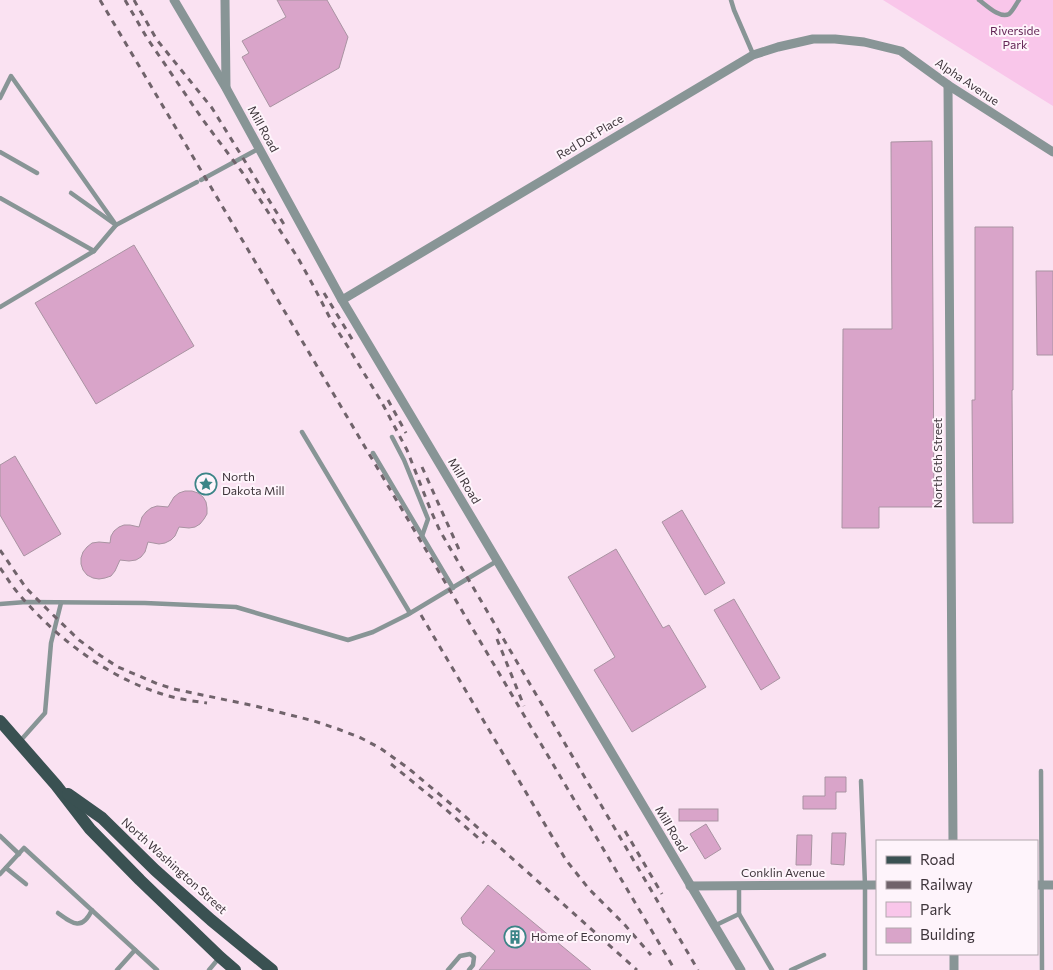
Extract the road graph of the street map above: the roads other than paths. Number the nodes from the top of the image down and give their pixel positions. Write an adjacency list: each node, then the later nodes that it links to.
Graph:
1 (174, 0): 9 (street, Mill Road)
2 (225, 0): 9 (street)
3 (731, 0): 7 (lane)
4 (979, 0): 5 (lane)
5 (1019, 0)
6 (864, 42): 7 (street, Red Dot Place); 8 (street, Alpha Avenue)
7 (753, 54): 19 (street, Red Dot Place)
8 (948, 85): 13 (street, Alpha Avenue); 36 (street, North 6th Street)
9 (226, 88): 11 (street, Mill Road)
10 (0, 98): 17 (lane)
11 (260, 148): 17 (lane); 19 (street, Mill Road)
12 (0, 152): 14 (lane)
13 (1053, 152)
14 (36, 173)
15 (71, 194): 17 (lane)
16 (0, 198): 18 (lane)
17 (116, 225): 18 (lane)
18 (94, 251): 20 (lane)
19 (342, 300): 25 (street, Mill Road)
20 (0, 307)
21 (302, 432): 29 (lane)
22 (392, 437): 24 (lane)
23 (372, 453): 24 (lane)
24 (422, 536): 26 (lane)
25 (497, 561): 26 (lane); 46 (street, Mill Road)
26 (453, 588): 29 (lane)
27 (61, 603): 28 (lane); 29 (lane); 31 (lane)
28 (0, 604)
29 (410, 613)
30 (0, 721): 31 (main road, North Washington Street)
31 (19, 743): 34 (main road, North Washington Street)
32 (1041, 771): 44 (lane)
33 (861, 780): 42 (lane)
34 (56, 785): 54 (main road, North Washington Street); 59 (main road, North Washington Street)
35 (0, 836): 37 (lane)
36 (953, 840)
37 (18, 854): 38 (lane); 47 (lane)
38 (6, 868): 39 (lane); 40 (lane)
39 (0, 874)
40 (26, 884)
41 (739, 885): 42 (street, Conklin Avenue); 46 (street, Conklin Avenue); 49 (lane)
42 (865, 885): 43 (street, Conklin Avenue); 65 (lane)
43 (876, 885)
44 (1039, 885): 45 (street); 67 (lane)
45 (1053, 885)
46 (690, 886): 50 (street, Mill Road)
47 (92, 910): 48 (lane); 51 (lane)
48 (58, 913)
49 (739, 914): 50 (lane); 63 (lane)
50 (714, 926): 62 (street, Mill Road)
51 (135, 950): 55 (lane); 56 (lane)
52 (824, 955): 64 (lane)
53 (954, 955): 66 (street)
54 (220, 957): 57 (lane); 58 (main road, North Washington Street)
55 (117, 970)
56 (157, 970)
57 (209, 970)
58 (235, 970)
59 (272, 970)
60 (448, 970): 61 (lane)
61 (469, 970)
62 (740, 970)
63 (772, 970)
64 (791, 970)
65 (865, 970)
66 (954, 970)
67 (1042, 970)

